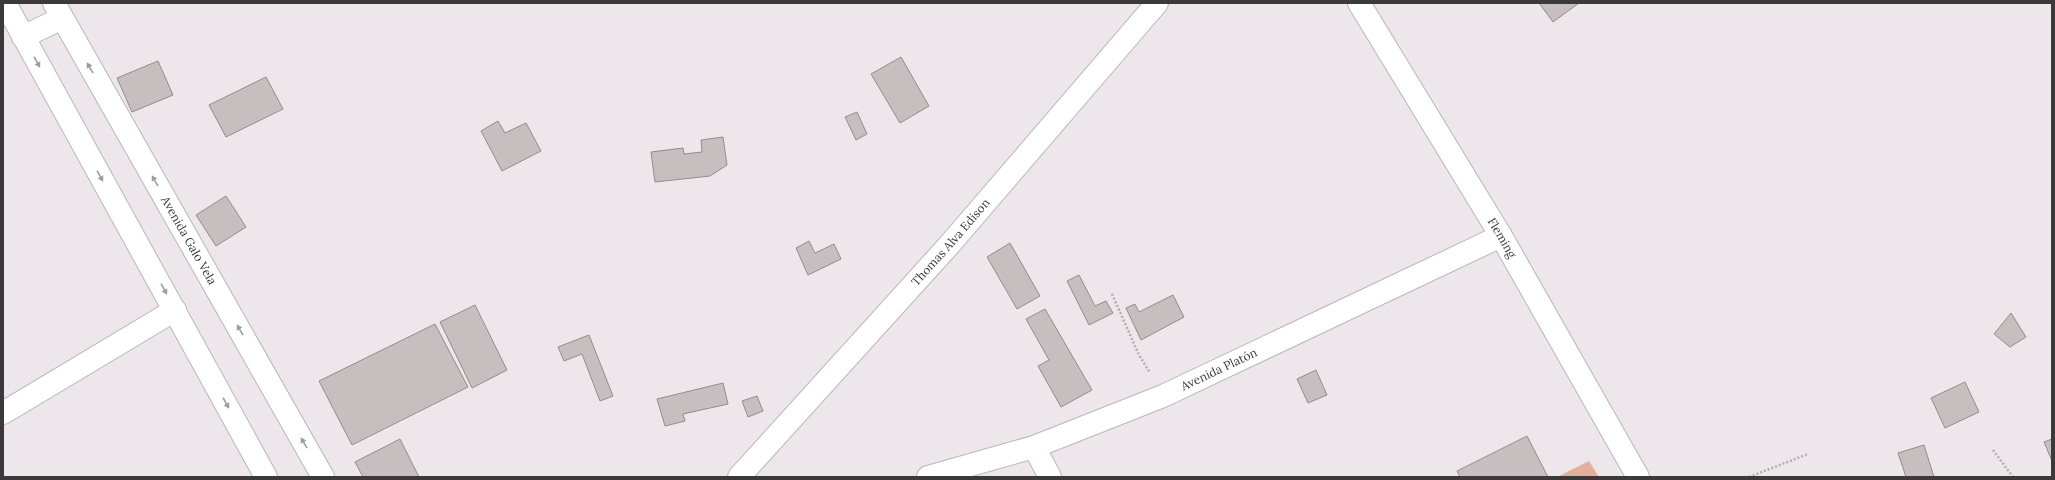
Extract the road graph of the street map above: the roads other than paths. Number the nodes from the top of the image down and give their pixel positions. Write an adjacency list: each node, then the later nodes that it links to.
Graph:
1 (6, 3): 5 (street)
2 (1157, 3): 12 (street, Thomas Alva Edison)
3 (1359, 3): 6 (street, Fleming)
4 (58, 11): 5 (street); 11 (street, Avenida Galo Vela, one-way to 4)
5 (23, 37): 7 (street, one-way to 7)
6 (1501, 236): 9 (street, Avenida Platón); 15 (street, Fleming)
7 (175, 310): 8 (street); 10 (street, one-way to 10)
8 (3, 413)
9 (1034, 447): 13 (street, Avenida Platón); 14 (street)
10 (266, 477)
11 (323, 477)
12 (739, 477)
13 (928, 477)
14 (1050, 477)
15 (1638, 477)

